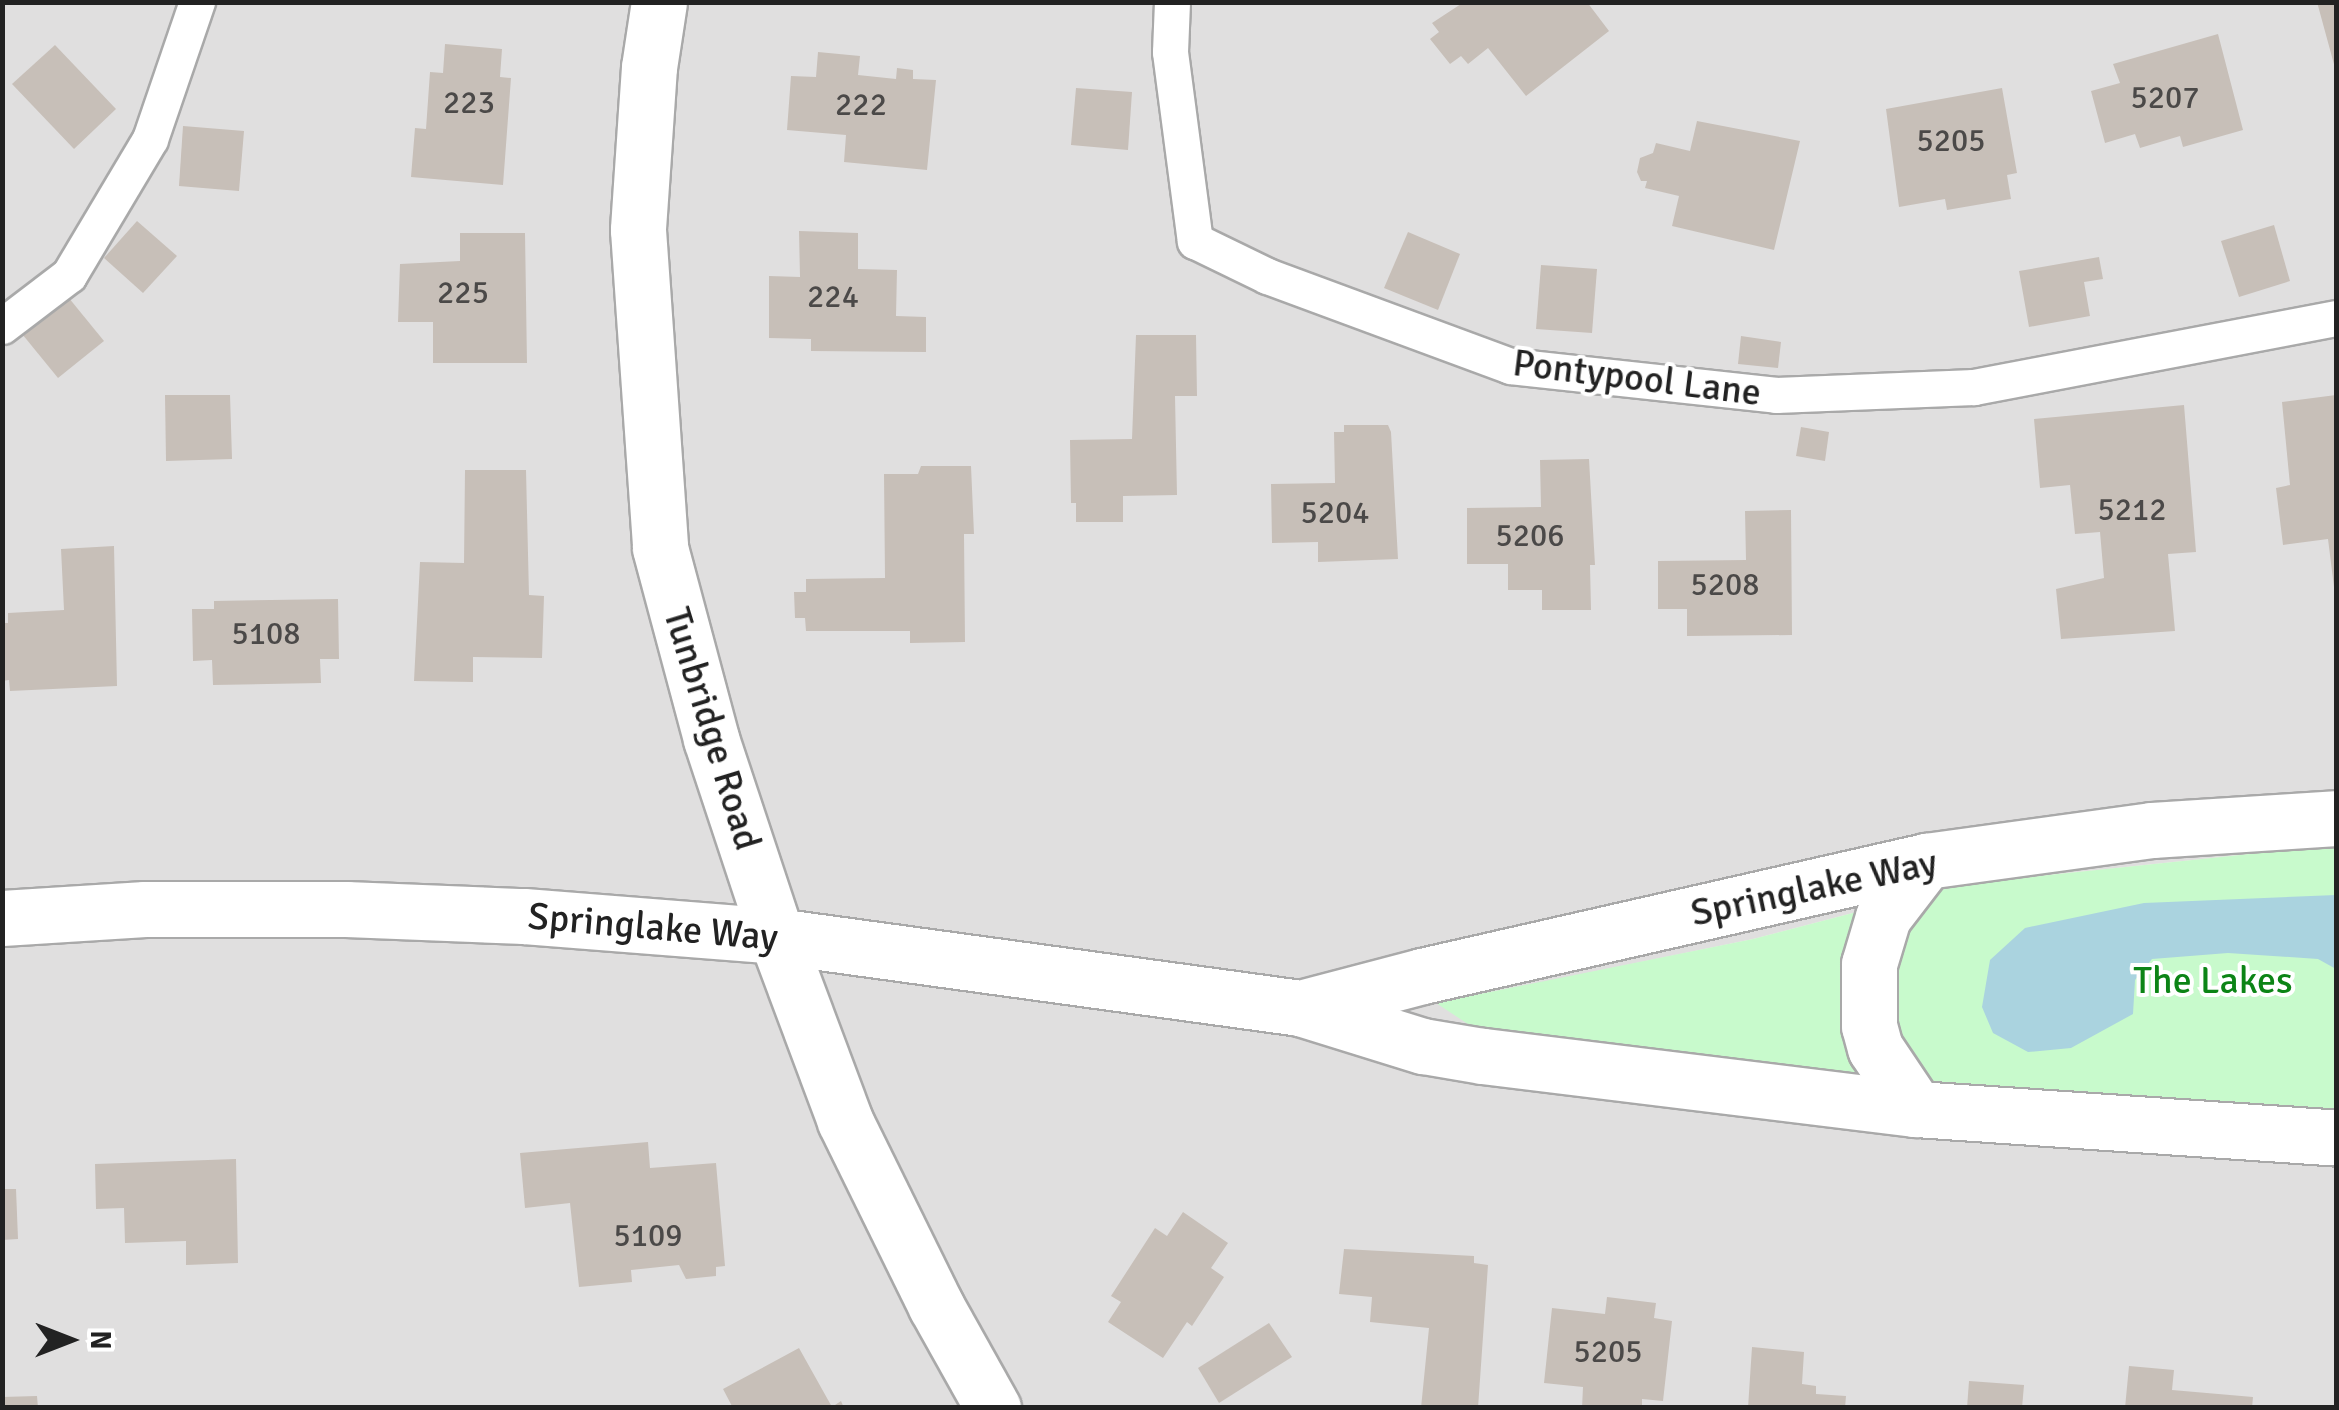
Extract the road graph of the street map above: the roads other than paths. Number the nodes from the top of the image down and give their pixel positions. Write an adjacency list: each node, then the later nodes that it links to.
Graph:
1 (197, 2): 5 (lane)
2 (660, 2): 9 (street, Tunbridge Road)
3 (1172, 2): 4 (lane, Pontypool Lane)
4 (2336, 318)
5 (2, 326)
6 (2336, 818): 7 (street, Springlake Way)
7 (1926, 861): 10 (street, Springlake Way); 11 (street)
8 (2, 918): 9 (street, Springlake Way)
9 (776, 936): 10 (street, Springlake Way); 13 (street, Tunbridge Road)
10 (1300, 1008): 11 (street, Springlake Way)
11 (1916, 1109): 12 (street, Springlake Way)
12 (2336, 1138)
13 (993, 1408)

